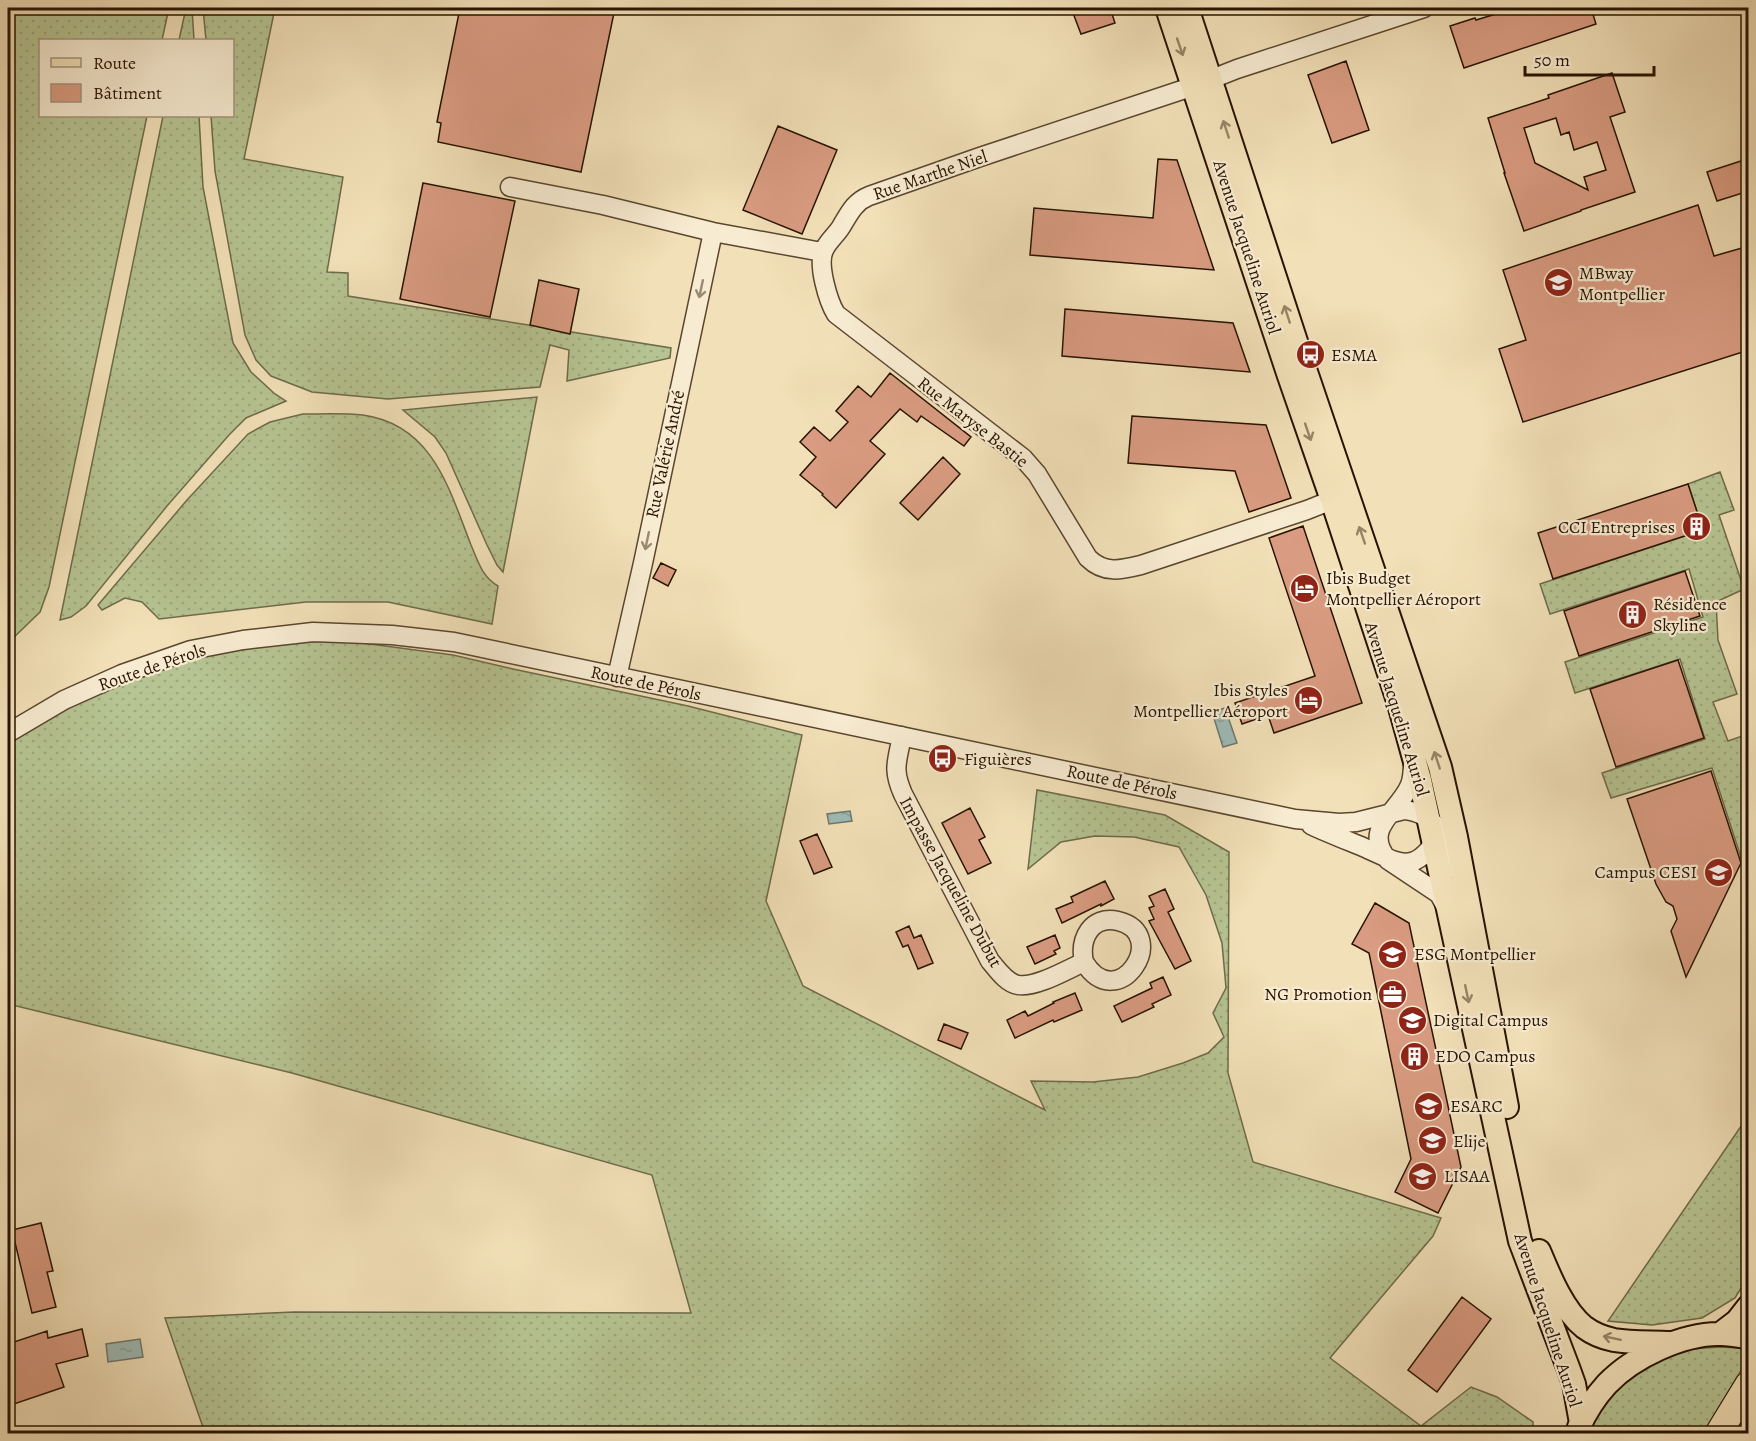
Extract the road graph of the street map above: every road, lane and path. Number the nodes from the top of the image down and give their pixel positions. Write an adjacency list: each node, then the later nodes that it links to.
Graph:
1 (1167, 8): 4 (main road, Avenue Jacqueline Auriol, one-way to 4)
2 (1187, 8): 4 (main road, Avenue Jacqueline Auriol)
3 (1424, 8): 4 (street, Rue Marthe Niel)
4 (1202, 83): 7 (street, Rue Marthe Niel); 8 (main road, Avenue Jacqueline Auriol)
5 (510, 187): 6 (street)
6 (713, 232): 7 (street); 9 (street, Rue Valérie André, one-way to 9)
7 (822, 252): 8 (street, Rue Maryse Bastie)
8 (1340, 497): 12 (main road, Avenue Jacqueline Auriol); 13 (main road, Avenue Jacqueline Auriol, one-way to 8)
9 (617, 677): 10 (street, Route de Pérols); 11 (street, Route de Pérols)
10 (8, 733)
11 (902, 736): 15 (street, Route de Pérols); 19 (street, Impasse Jacqueline Dubut)
12 (1413, 756): 14 (street); 16 (main road, Avenue Jacqueline Auriol)
13 (1447, 796): 16 (street); 20 (main road, Avenue Jacqueline Auriol)
14 (1392, 813): 15 (street, Route de Pérols); 16 (street); 17 (street)
15 (1295, 819): 17 (street, Route de Pérols)
16 (1437, 829): 17 (street); 18 (main road, Avenue Jacqueline Auriol); 20 (street)
17 (1388, 860): 18 (street, Route de Pérols)
18 (1450, 916): 26 (main road, Avenue Jacqueline Auriol, one-way to 26)
19 (1084, 962)
20 (1481, 977): 24 (main road, Avenue Jacqueline Auriol, one-way to 20)
21 (1749, 1307): 22 (main road)
22 (1720, 1334): 23 (main road); 24 (main road)
23 (1749, 1337)
24 (1670, 1343): 26 (main road)
25 (1749, 1384): 27 (highway)
26 (1575, 1430)
27 (1718, 1434)

